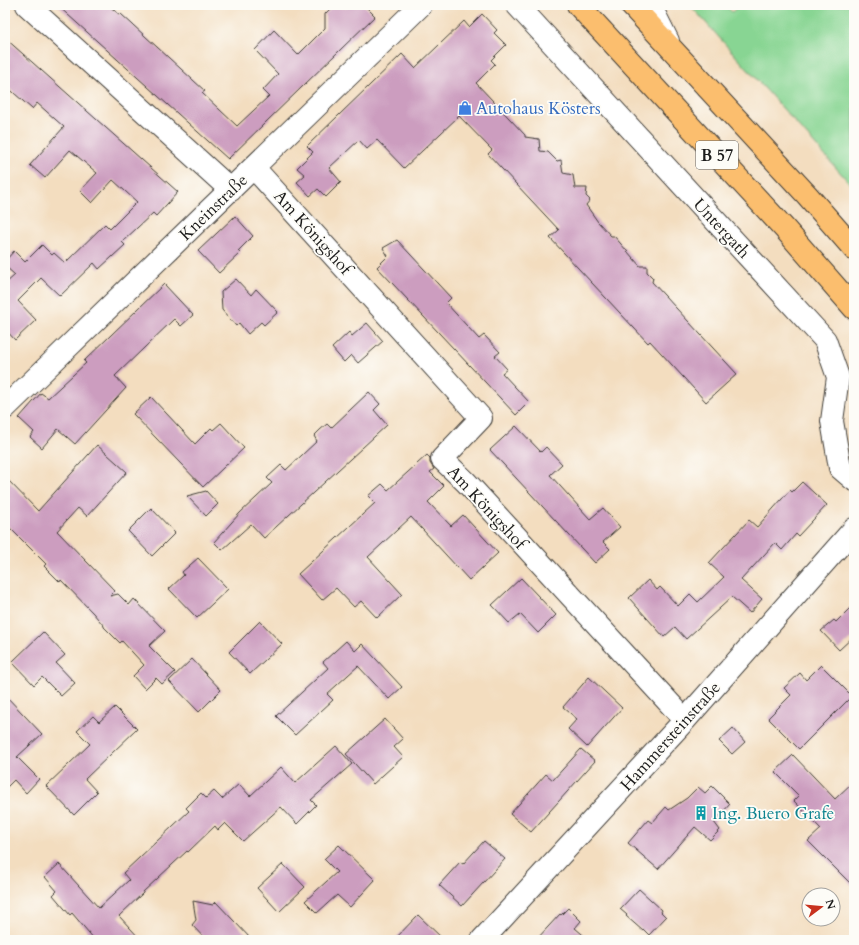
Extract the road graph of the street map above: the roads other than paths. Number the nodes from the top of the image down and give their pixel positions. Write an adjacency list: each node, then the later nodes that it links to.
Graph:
1 (27, 5): 9 (street)
2 (421, 5): 8 (street, Kneinstraße)
3 (517, 5): 13 (street, Untergath)
4 (578, 5): 11 (main road, B 57)
5 (631, 5): 7 (main road, B 57)
6 (650, 5): 7 (street)
7 (672, 49): 10 (main road, B 57)
8 (254, 168): 9 (street, Kneinstraße); 15 (street, Am Königshof)
9 (231, 190): 12 (street, Kneinstraße)
10 (854, 249)
11 (854, 308)
12 (5, 408)
13 (854, 480)
14 (854, 529): 15 (street, Hammersteinstraße)
15 (685, 720): 16 (street, Hammersteinstraße)
16 (482, 940)

